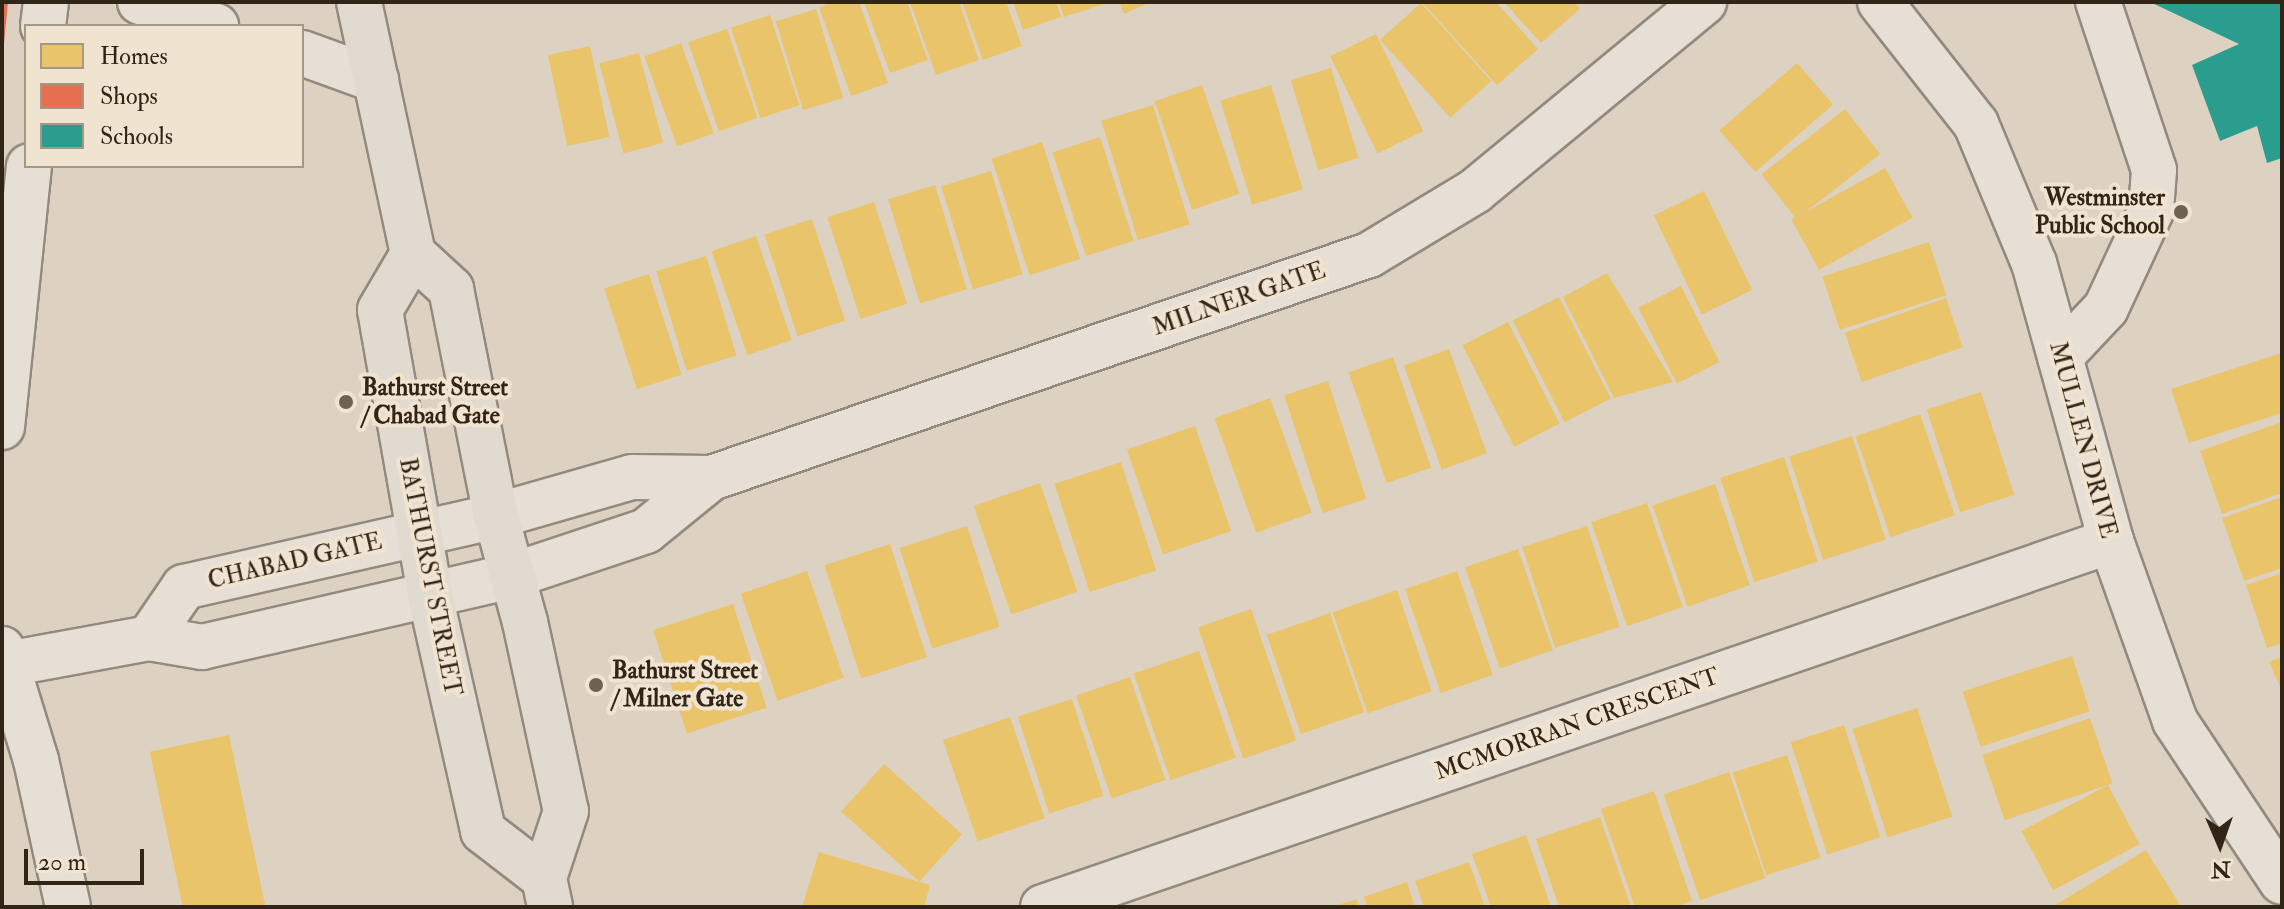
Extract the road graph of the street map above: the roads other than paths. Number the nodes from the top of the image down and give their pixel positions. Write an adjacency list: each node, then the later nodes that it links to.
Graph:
1 (46, 2): 7 (street)
2 (359, 2): 10 (main road)
3 (1704, 2): 15 (street, MILNER GATE)
4 (1880, 2): 13 (street, MULLEN DRIVE)
5 (2098, 2): 13 (street)
6 (148, 3): 8 (street)
7 (43, 24)
8 (210, 24)
9 (304, 54): 10 (street)
10 (376, 80): 12 (main road)
11 (29, 168): 14 (street)
12 (413, 254): 16 (main road, BATHURST STREET); 17 (main road, BATHURST STREET)
13 (2060, 357): 18 (street, MULLEN DRIVE)
14 (2, 427)
15 (711, 478): 16 (street, MILNER GATE); 19 (street, MILNER GATE)
16 (496, 516): 17 (street, CHABAD GATE); 19 (main road, BATHURST STREET)
17 (419, 532): 20 (main road, BATHURST STREET); 21 (street, CHABAD GATE)
18 (2111, 541): 23 (street, MULLEN DRIVE); 26 (street, MCMORRAN CRESCENT)
19 (511, 576): 20 (street, MILNER GATE); 24 (main road, BATHURST STREET)
20 (430, 595): 21 (street); 24 (main road, BATHURST STREET)
21 (149, 638): 22 (street)
22 (3, 659): 25 (street)
23 (2282, 882)
24 (547, 893)
25 (68, 907)
26 (1043, 907)

